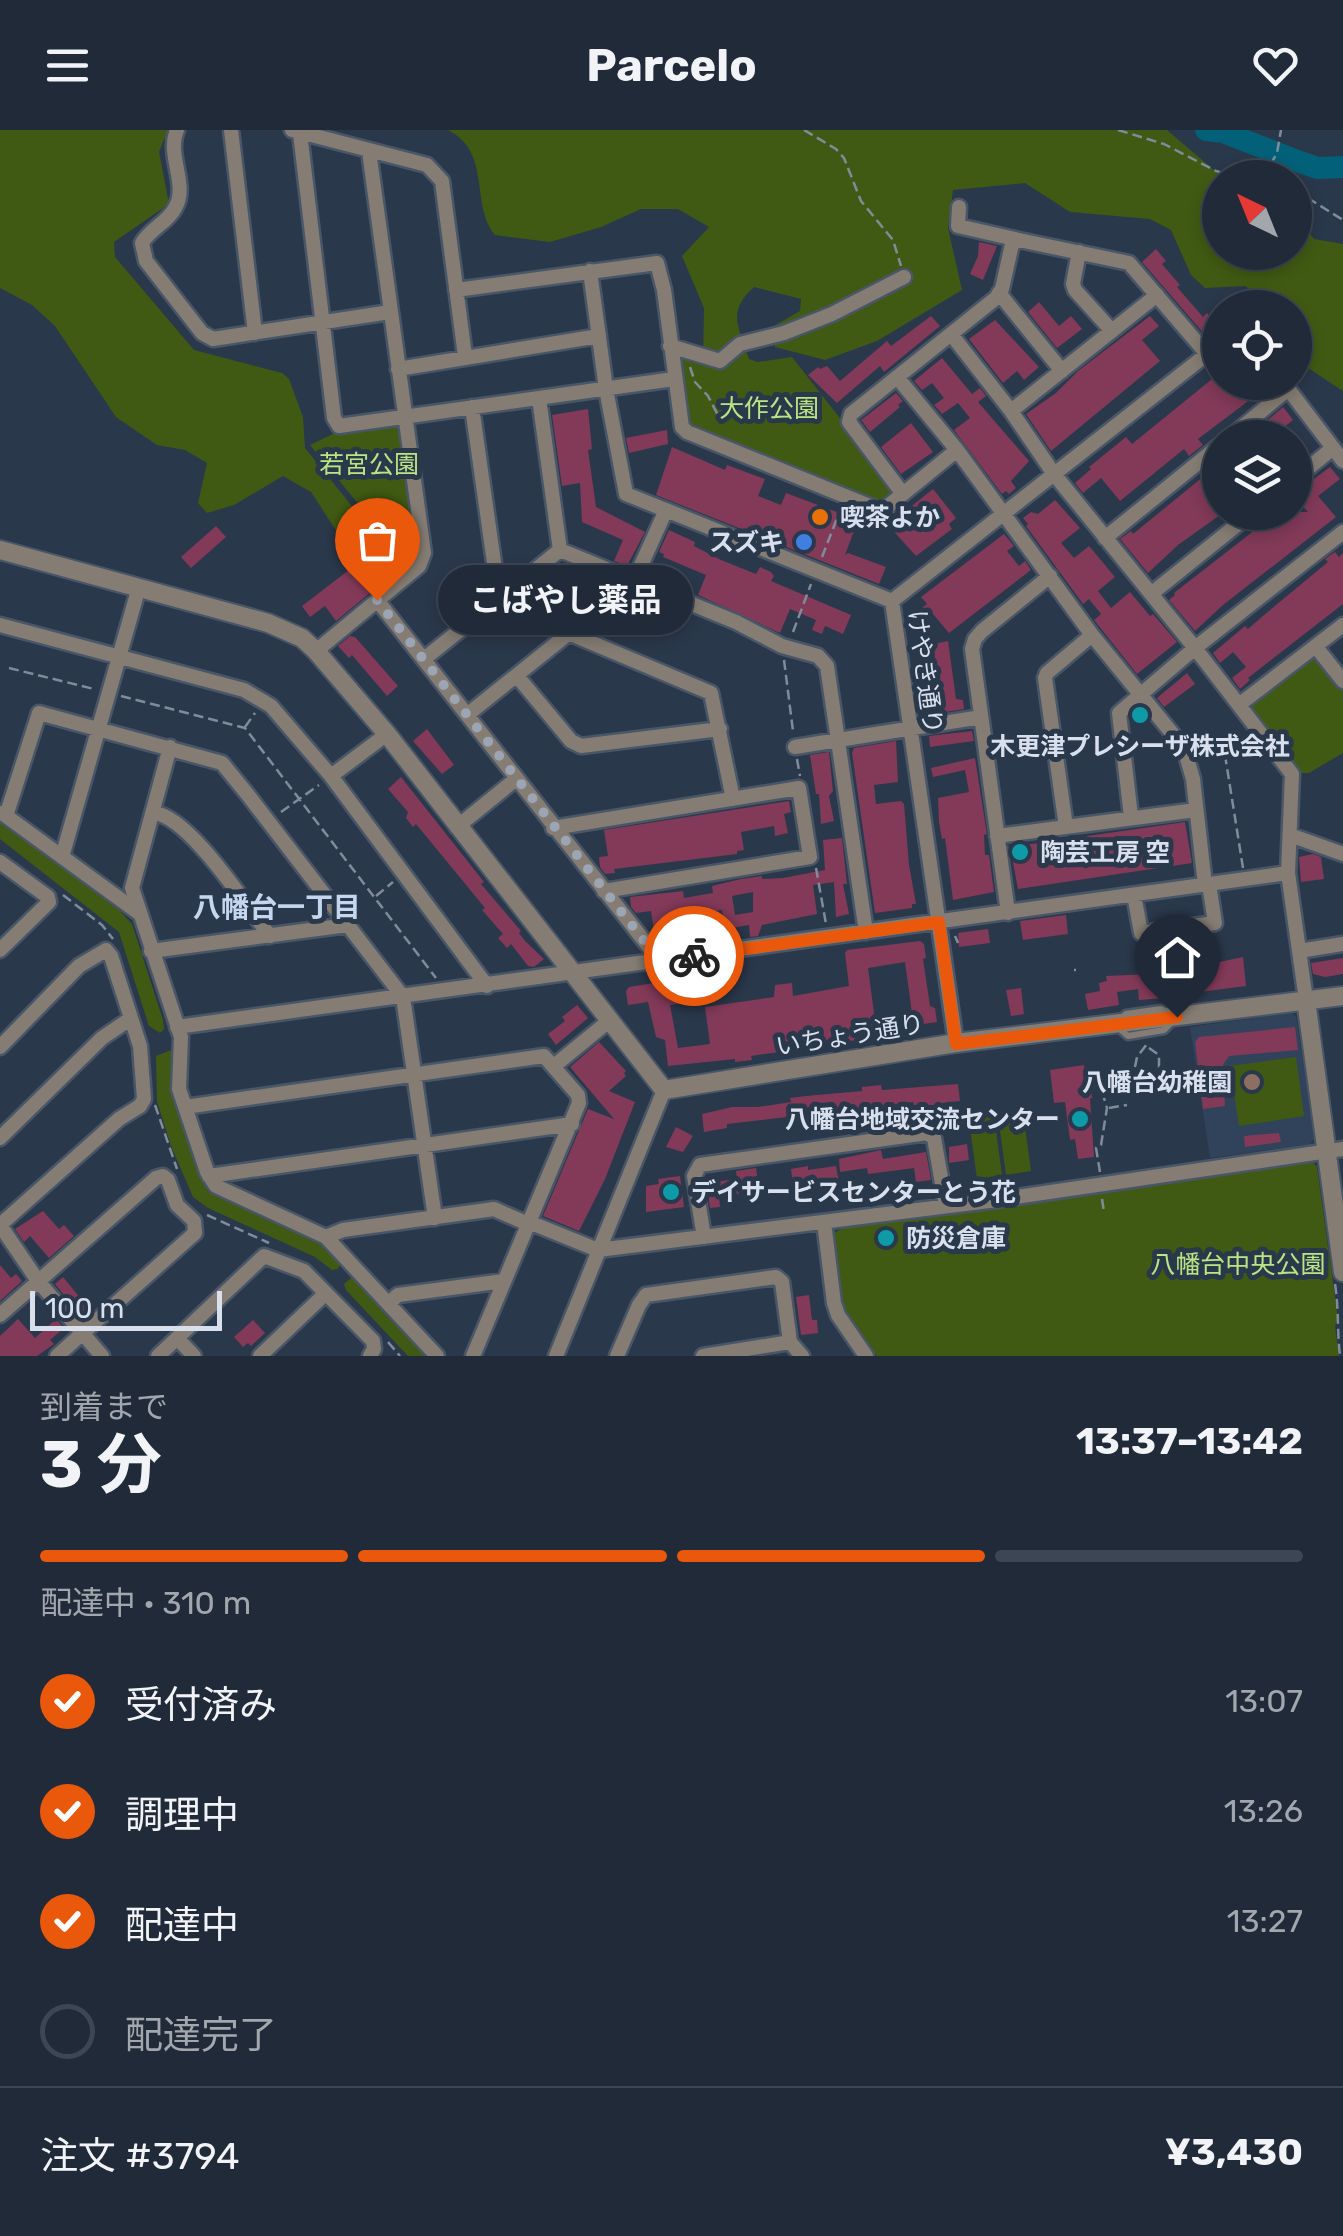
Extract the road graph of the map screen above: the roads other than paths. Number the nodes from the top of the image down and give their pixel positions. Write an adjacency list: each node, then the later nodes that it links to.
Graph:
1 (178, 130): 16 (street)
2 (231, 130): 16 (street)
3 (296, 131): 4 (street); 14 (street)
4 (369, 152): 10 (street); 13 (street)
5 (958, 207): 6 (street)
6 (1019, 240): 7 (street); 11 (street)
7 (1079, 252): 12 (street); 15 (street)
8 (590, 271): 10 (street); 18 (street); 19 (street)
9 (904, 277): 19 (street)
10 (456, 290): 21 (street)
11 (1000, 293): 17 (street); 24 (street)
12 (1156, 295): 15 (street); 20 (street)
13 (390, 312): 14 (street); 23 (street)
14 (322, 324): 16 (street); 33 (street)
15 (1112, 331): 24 (street)
16 (255, 333)
17 (952, 334): 25 (street); 32 (street)
18 (599, 336): 21 (street); 27 (street)
19 (670, 346): 26 (street)
20 (1202, 348)
21 (465, 356): 23 (street)
22 (1202, 358): 40 (street, けやき通り)
23 (398, 369): 33 (street)
24 (1062, 371): 32 (street)
25 (897, 377): 36 (street); 41 (street)
26 (674, 378): 27 (street); 41 (street)
27 (606, 388): 28 (street); 42 (street)
28 (539, 398): 31 (street); 48 (street)
29 (1270, 400): 34 (street)
30 (1296, 400): 35 (street)
31 (472, 408): 33 (street); 53 (street)
32 (1011, 411): 40 (street)
33 (404, 418): 54 (street)
34 (1248, 420)
35 (1333, 448): 38 (street); 39 (street)
36 (957, 450): 41 (street); 43 (street)
37 (1202, 460): 46 (street)
38 (1343, 461)
39 (1312, 465)
40 (1054, 474): 43 (street, けやき通り); 46 (street)
41 (903, 494)
42 (666, 510): 50 (street); 55 (street)
43 (1003, 516): 49 (street); 55 (street, けやき通り)
44 (1230, 530): 52 (street)
45 (1343, 532): 61 (street)
46 (1105, 538): 52 (street)
47 (0, 550): 51 (street)
48 (560, 550): 50 (street); 53 (street)
49 (1050, 576): 59 (street); 70 (street)
50 (634, 581): 58 (street); 75 (street)
51 (139, 587): 62 (street); 63 (street)
52 (1151, 594): 61 (street)
53 (499, 598): 64 (street)
54 (377, 600): 62 (street); 64 (street)
55 (892, 602): 73 (street, けやき通り)
56 (0, 625): 63 (street)
57 (1343, 625): 60 (street)
58 (570, 634): 65 (street); 72 (street)
59 (1092, 634): 67 (street); 85 (street)
60 (1316, 646): 66 (street); 68 (street)
61 (1196, 648): 67 (street); 68 (street)
62 (316, 650): 74 (street)
63 (120, 657): 71 (street); 78 (street)
64 (424, 659): 69 (street)
65 (517, 676): 69 (street); 72 (street)
66 (1343, 681)
67 (1140, 694): 81 (street); 84 (street)
68 (1240, 704): 88 (street)
69 (468, 715): 79 (street)
70 (980, 717): 73 (street); 89 (street)
71 (100, 728): 76 (street); 83 (street); 91 (street)
72 (720, 729): 80 (street)
73 (911, 729): 75 (street); 99 (street, けやき通り)
74 (388, 734): 78 (street); 86 (street)
75 (839, 740): 77 (street); 101 (street)
76 (170, 747): 82 (street); 100 (street)
77 (795, 747)
78 (331, 776): 109 (street)
79 (516, 779): 86 (street); 87 (street)
80 (733, 799): 87 (street); 95 (street)
81 (1196, 810): 84 (street); 94 (street)
82 (154, 812): 98 (street); 102 (street)
83 (3, 814): 91 (street)
84 (1131, 817): 85 (street)
85 (1066, 826): 89 (street)
86 (457, 827): 108 (street)
87 (554, 828): 95 (street)
88 (1290, 835): 90 (street); 93 (street)
89 (998, 836): 97 (street)
90 (1343, 854)
91 (62, 857): 98 (street)
92 (0, 862): 104 (street)
93 (1288, 873): 94 (street); 106 (street)
94 (1207, 884): 96 (street); 96 (street)
95 (604, 891): 107 (street)
96 (1134, 895): 97 (street)
97 (1008, 912): 99 (street)
98 (139, 913): 105 (street)
99 (939, 922): 101 (street); 116 (street, けやき通り)
100 (348, 925): 102 (street); 111 (street)
101 (866, 932): 107 (street)
102 (270, 936): 105 (street)
103 (1343, 944): 106 (street)
104 (0, 950)
105 (151, 951): 115 (street)
106 (1299, 951): 112 (street)
107 (660, 961): 108 (street)
108 (574, 973): 109 (street); 114 (street)
109 (486, 986): 111 (street)
110 (1343, 996): 112 (street, いちょう通り)
111 (402, 997): 115 (street); 119 (street)
112 (1306, 1000): 116 (street, いちょう通り); 125 (street)
113 (130, 1019): 117 (street); 123 (street); 136 (street)
114 (610, 1020): 118 (street); 120 (street)
115 (177, 1027): 121 (street)
116 (956, 1044): 120 (street, いちょう通り)
117 (0, 1047)
118 (554, 1066): 119 (street); 122 (street)
119 (414, 1074): 121 (street); 124 (street)
120 (664, 1090): 133 (street)
121 (185, 1106): 126 (street)
122 (572, 1124): 124 (street); 130 (street)
123 (0, 1138)
124 (424, 1144): 126 (street); 128 (street)
125 (1335, 1149): 127 (street); 134 (street)
126 (209, 1176): 132 (street)
127 (946, 1206): 129 (street); 131 (street)
128 (435, 1218): 130 (street); 132 (street)
129 (824, 1222): 131 (street); 143 (street)
130 (528, 1223): 133 (street); 135 (street)
131 (704, 1236): 133 (street)
132 (326, 1237): 138 (street)
133 (598, 1250): 144 (street)
134 (1339, 1276)
135 (504, 1281): 138 (street); 152 (street)
136 (38, 1282): 139 (street); 140 (street); 140 (street)
137 (326, 1294): 141 (street); 149 (street); 150 (street)
138 (390, 1302): 151 (street)
139 (0, 1315)
140 (82, 1334): 145 (street); 146 (street)
141 (177, 1338): 147 (street); 148 (street)
142 (790, 1342): 153 (street); 154 (street); 155 (street)
143 (862, 1354)
144 (560, 1355)
145 (57, 1356)
146 (102, 1356)
147 (158, 1356)
148 (194, 1356)
149 (260, 1356)
150 (370, 1356)
151 (437, 1356)
152 (473, 1356)
153 (617, 1356)
154 (703, 1356)
155 (802, 1356)

